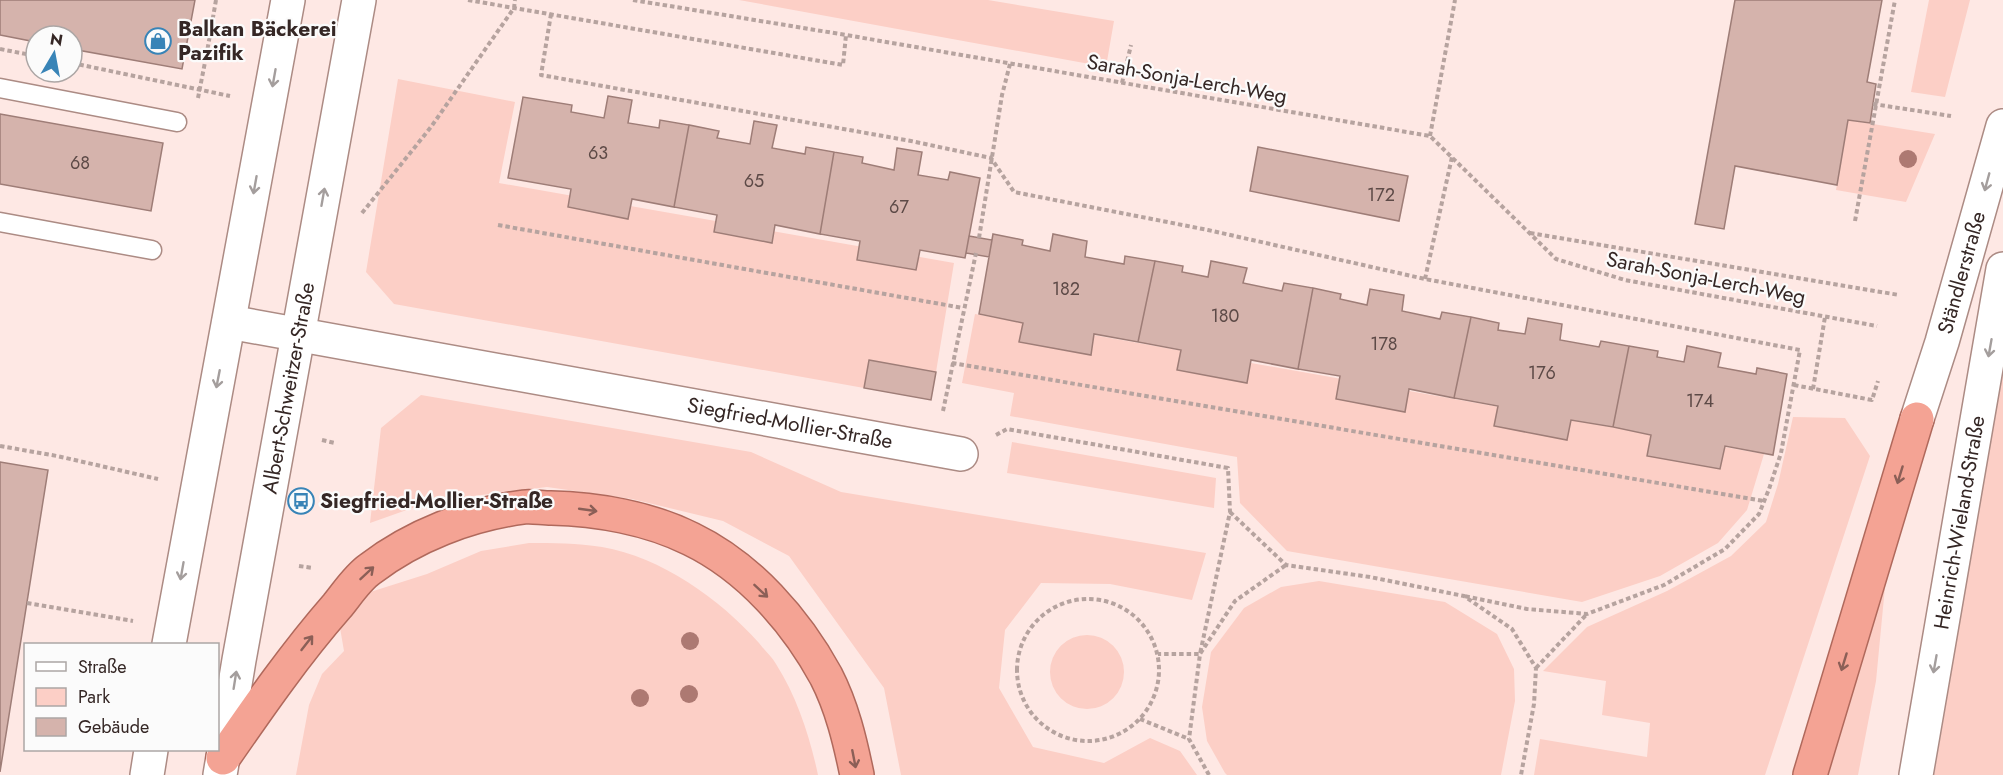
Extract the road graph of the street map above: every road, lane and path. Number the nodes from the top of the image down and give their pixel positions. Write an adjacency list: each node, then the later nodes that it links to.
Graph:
1 (216, 0): 14 (path)
2 (288, 0): 44 (main road, one-way to 44)
3 (359, 0): 46 (main road, Albert-Schweitzer-Straße, one-way to 3)
4 (468, 0): 9 (path)
5 (515, 0): 9 (path)
6 (633, 0): 11 (path, Sarah-Sonja-Lerch-Weg)
7 (1455, 0): 28 (path)
8 (1895, 0): 24 (path)
9 (513, 8): 10 (path); 31 (path)
10 (551, 14): 11 (path); 30 (path)
11 (846, 35): 17 (path, Sarah-Sonja-Lerch-Weg)
12 (1131, 45): 19 (path)
13 (0, 49): 15 (path)
14 (207, 52): 16 (path); 21 (path)
15 (24, 54)
16 (239, 57)
17 (1010, 64): 19 (path, Sarah-Sonja-Lerch-Weg); 30 (path)
18 (84, 65): 21 (path)
19 (1122, 83): 28 (path, Sarah-Sonja-Lerch-Weg)
20 (0, 88): 26 (lane)
21 (200, 89): 22 (path); 23 (path)
22 (231, 96)
23 (197, 101)
24 (1875, 104): 25 (path); 32 (path)
25 (1951, 116)
26 (177, 122)
27 (2003, 126): 51 (main road, Ständlerstraße, one-way to 51)
28 (1430, 136): 29 (path, Sarah-Sonja-Lerch-Weg)
29 (1452, 156): 35 (path, Sarah-Sonja-Lerch-Weg); 40 (path)
30 (991, 158): 36 (path); 40 (path)
31 (359, 217)
32 (1855, 221)
33 (0, 222): 37 (lane)
34 (498, 225): 42 (path)
35 (1528, 232): 41 (path); 43 (path, Sarah-Sonja-Lerch-Weg)
36 (979, 238)
37 (152, 250)
38 (976, 254): 42 (path)
39 (2003, 269): 79 (main road, Heinrich-Wieland-Straße, one-way to 79)
40 (1425, 279): 49 (path)
41 (1899, 295)
42 (963, 308): 47 (path)
43 (1826, 316): 45 (path, Sarah-Sonja-Lerch-Weg); 50 (path)
44 (229, 322): 46 (main road, Siegfried-Mollier-Straße); 66 (main road, one-way to 66)
45 (1877, 326)
46 (298, 335): 55 (main road, Siegfried-Mollier-Straße); 73 (main road, Albert-Schweitzer-Straße, one-way to 46)
47 (952, 363): 55 (path); 57 (path)
48 (1878, 381): 50 (path)
49 (1794, 385): 50 (path); 57 (path)
50 (1813, 389)
51 (1917, 420): 78 (highway, one-way to 78)
52 (322, 440): 53 (path)
53 (335, 443)
54 (0, 446): 56 (path)
55 (949, 452): 58 (path)
56 (162, 480)
57 (1764, 501): 64 (path)
58 (1230, 512): 59 (path); 68 (path)
59 (1286, 565): 62 (path); 68 (path)
60 (300, 566): 61 (path)
61 (313, 568)
62 (1464, 596): 64 (path); 69 (path)
63 (27, 603): 65 (path)
64 (1587, 614): 69 (path)
65 (139, 622)
66 (169, 643)
67 (1158, 654): 68 (path); 70 (path); 70 (path)
68 (1200, 654): 71 (path)
69 (1536, 668): 77 (path)
70 (1140, 719): 71 (path)
71 (1189, 739): 76 (path)
72 (152, 751): 74 (main road)
73 (221, 767): 75 (highway, one-way to 75)
74 (147, 775)
75 (857, 775)
76 (1209, 775)
77 (1521, 775)
78 (1810, 775)
79 (1916, 775)

